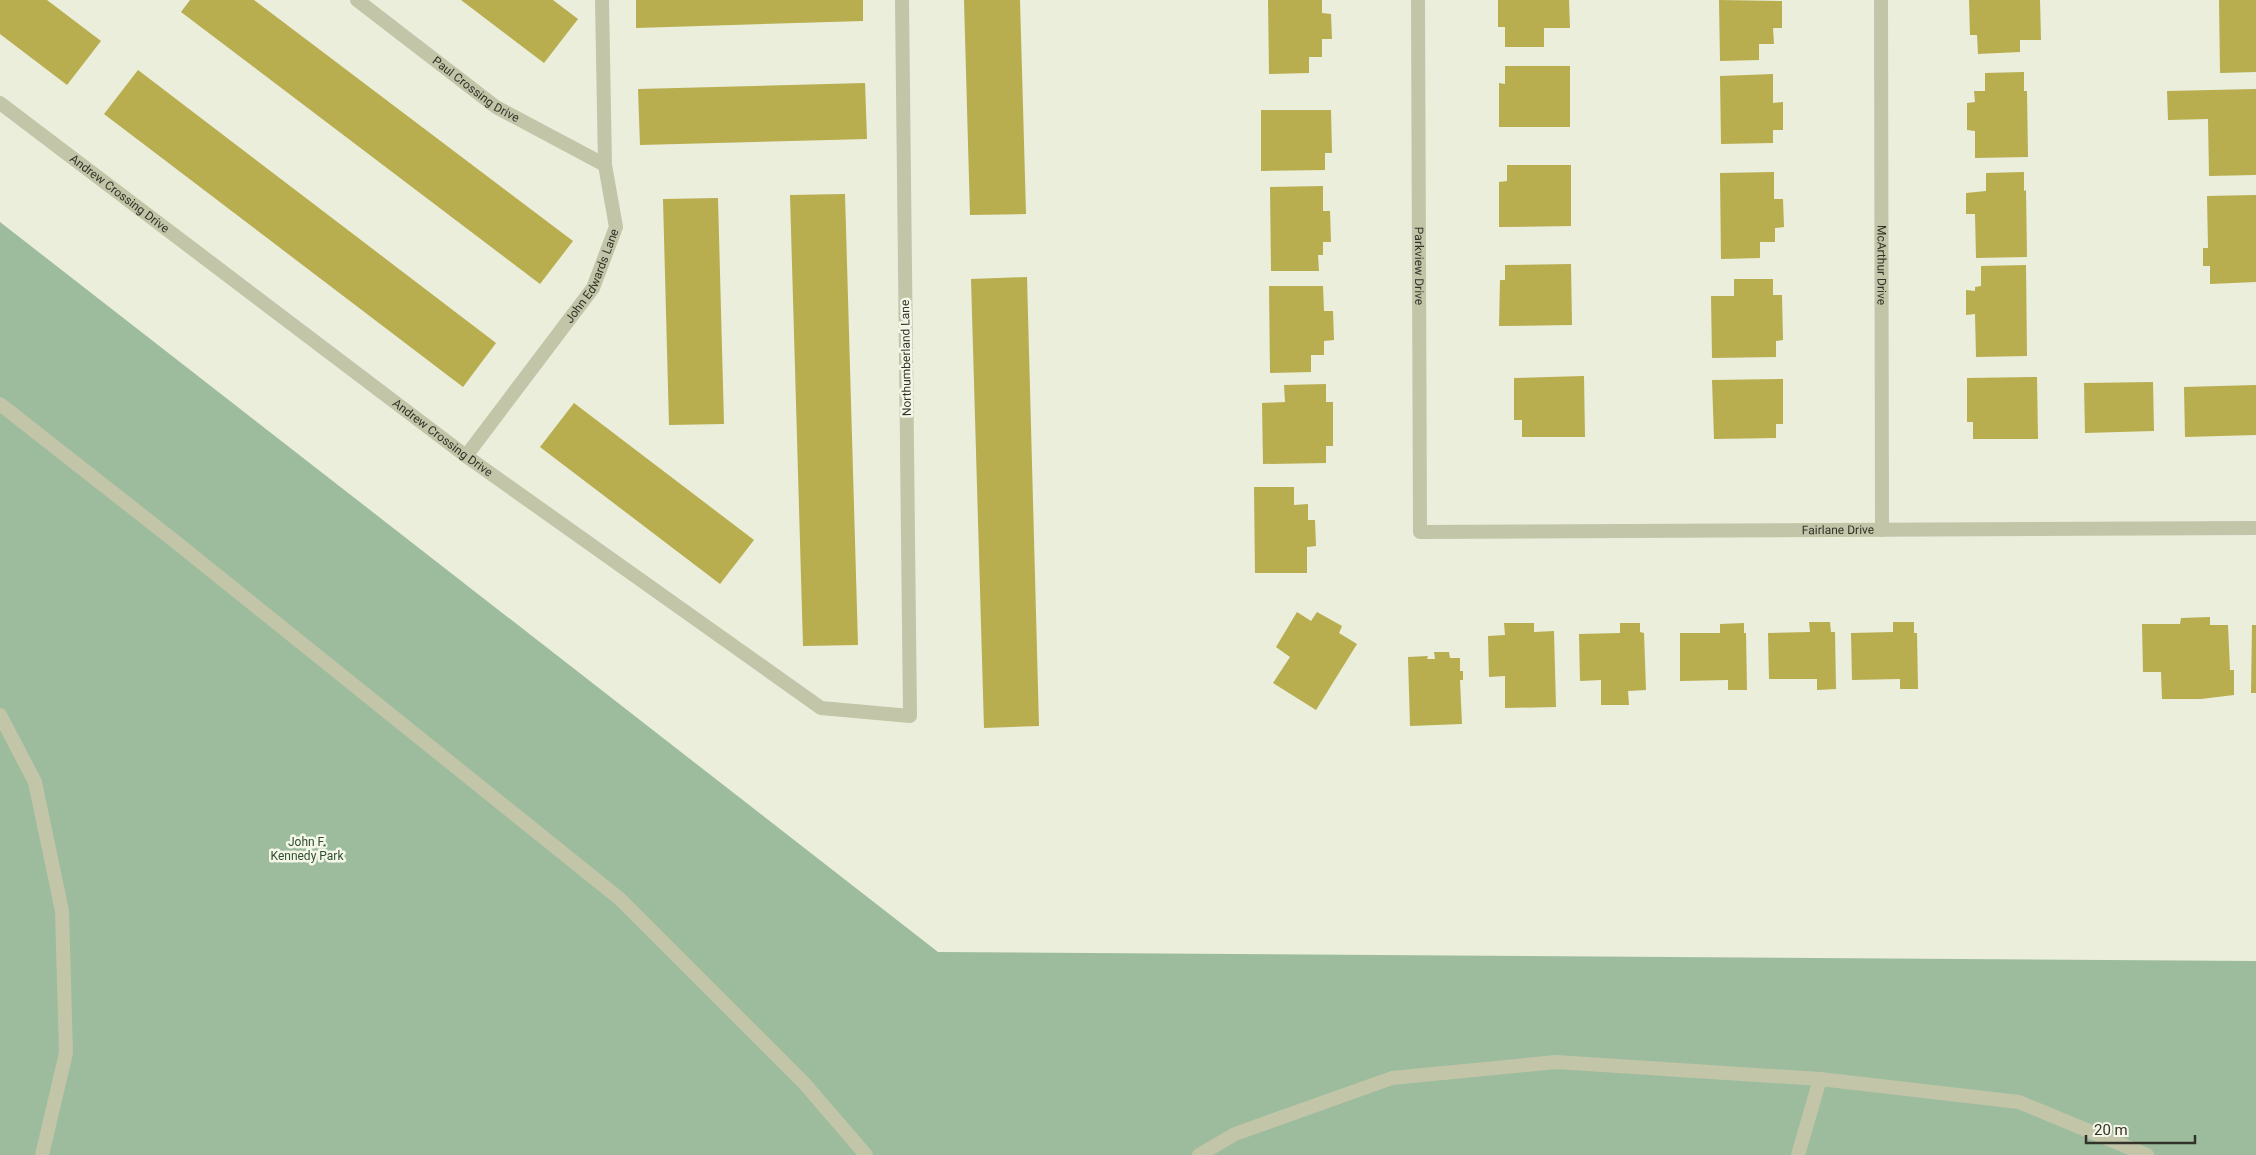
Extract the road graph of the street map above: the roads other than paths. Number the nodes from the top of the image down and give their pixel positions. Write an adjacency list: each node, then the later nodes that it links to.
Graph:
1 (357, 0): 7 (street, Paul Crossing Drive)
2 (602, 0): 7 (street, John Edwards Lane)
3 (902, 0): 14 (street, Northumberland Lane)
4 (1418, 0): 12 (street, Parkview Drive)
5 (1881, 0): 11 (street, McArthur Drive)
6 (0, 103): 9 (street, Andrew Crossing Drive)
7 (605, 165): 9 (street, John Edwards Lane)
8 (0, 404): 17 (street)
9 (466, 456): 14 (street, Andrew Crossing Drive)
10 (2256, 528): 11 (street, Fairlane Drive)
11 (1882, 530): 12 (street, Fairlane Drive)
12 (1420, 532)
13 (0, 715): 16 (street)
14 (910, 716)
15 (1820, 1079): 18 (street); 19 (street); 20 (street)
16 (42, 1155)
17 (866, 1155)
18 (1198, 1155)
19 (1798, 1155)
20 (2147, 1155)

